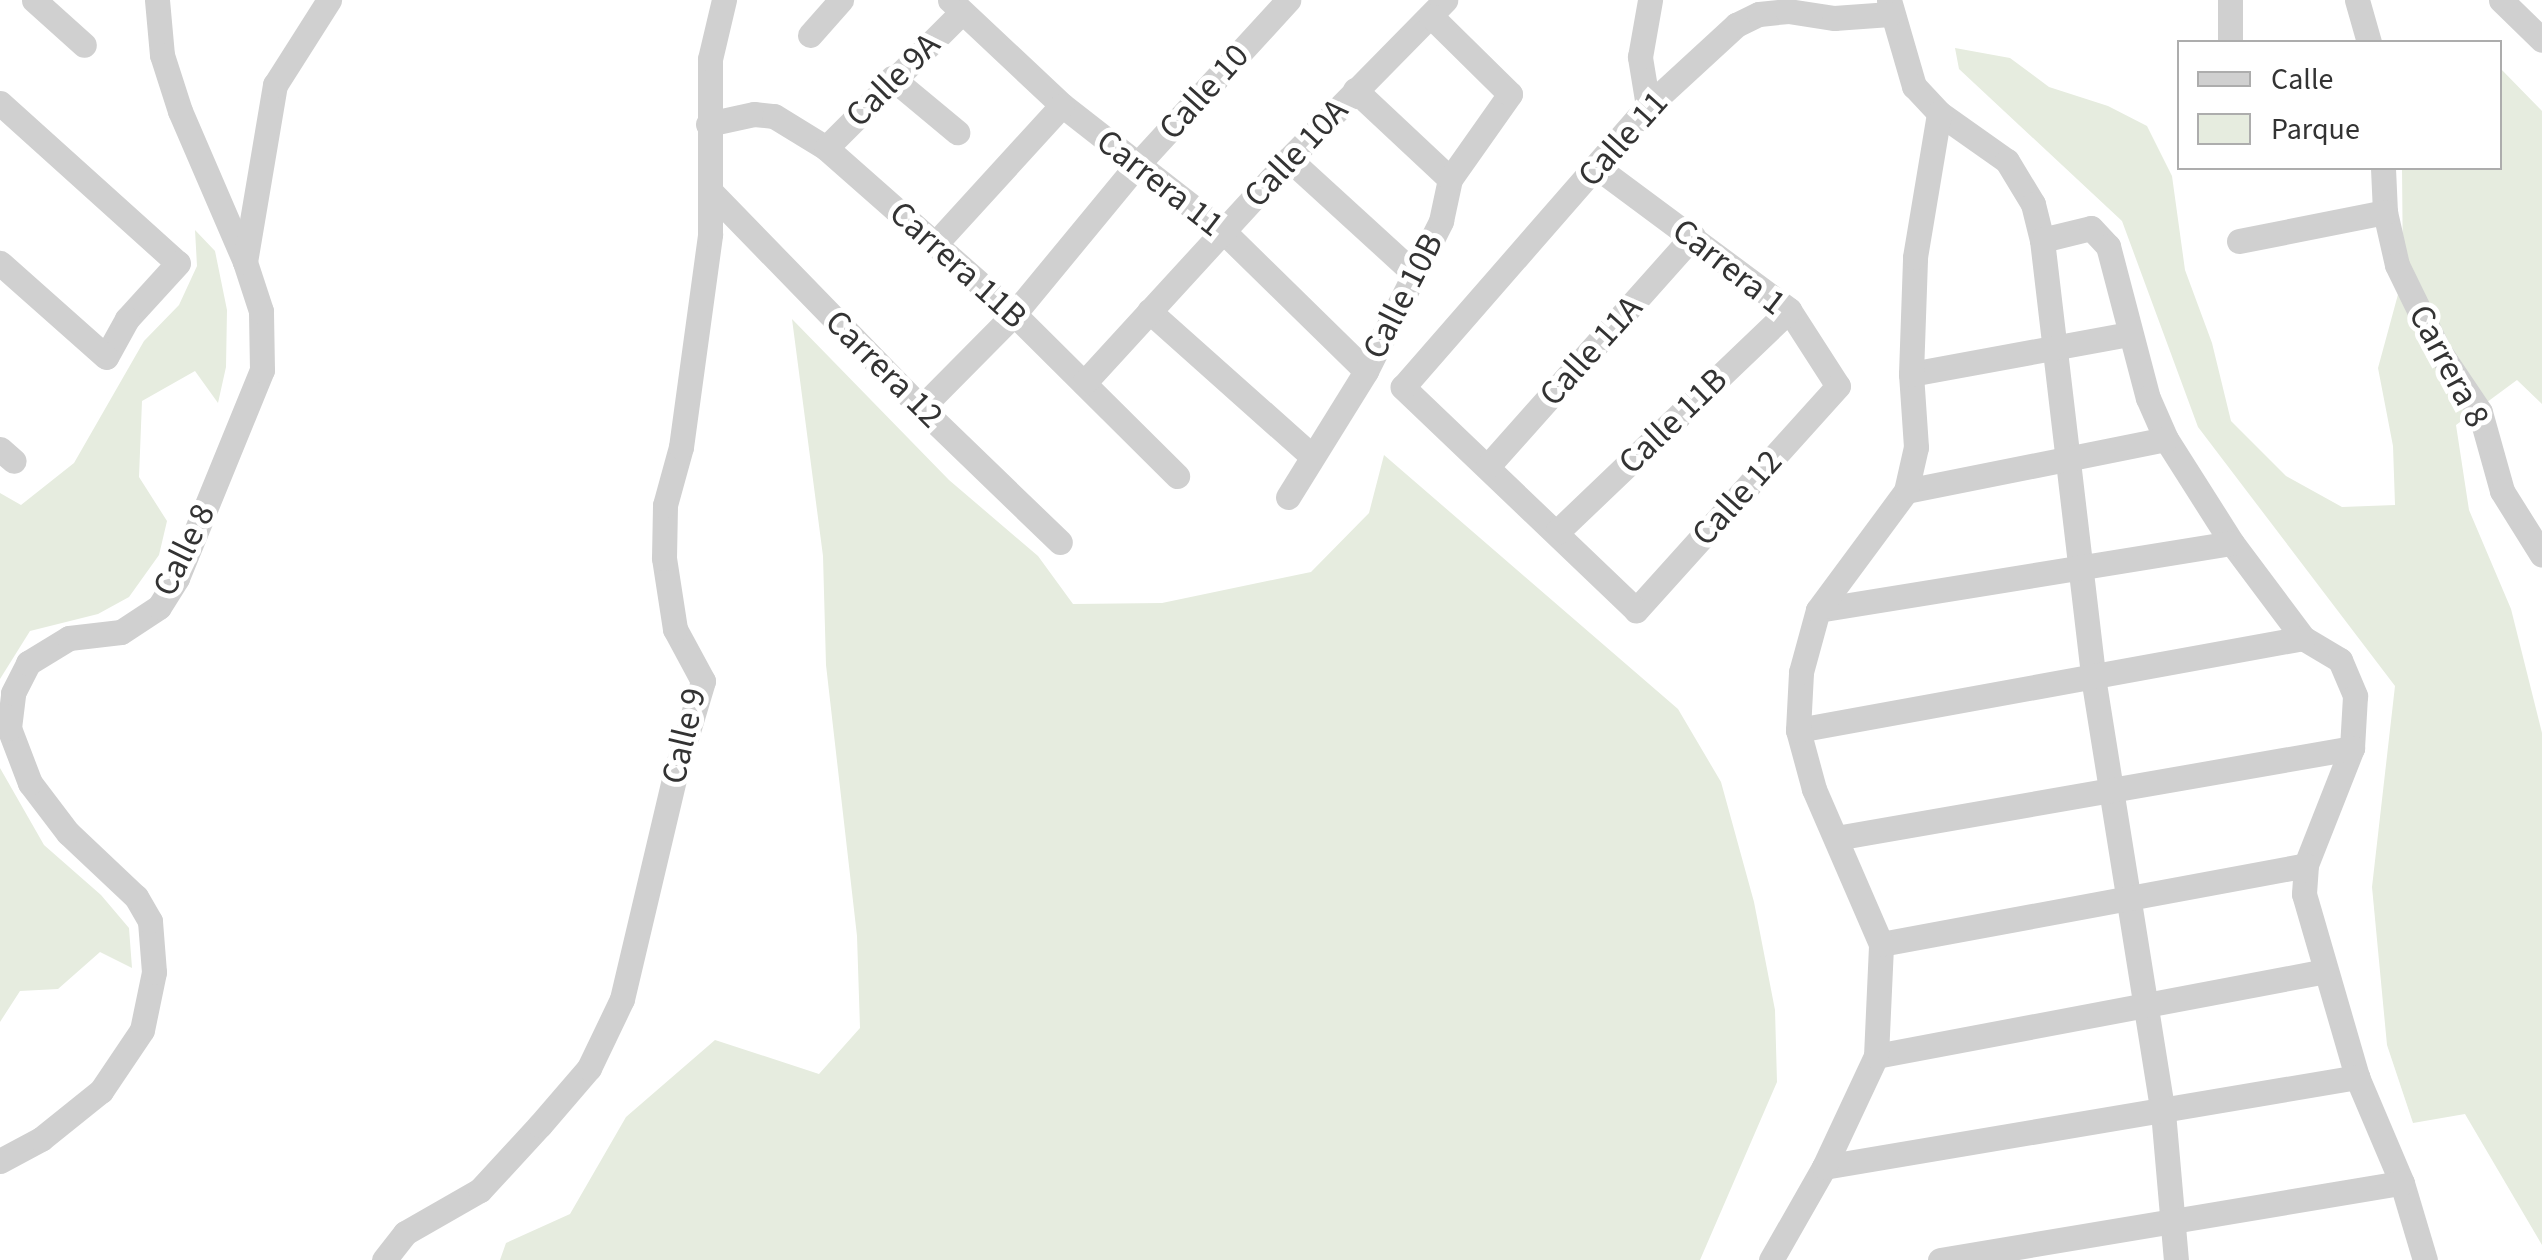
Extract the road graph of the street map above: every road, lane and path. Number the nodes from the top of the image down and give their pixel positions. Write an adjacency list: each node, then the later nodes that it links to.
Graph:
1 (34, 0): 18 (street)
2 (157, 0): 40 (street)
3 (724, 0): 25 (street, Calle 9)
4 (840, 0): 14 (street)
5 (1288, 0): 29 (street, Calle 10)
6 (1650, 0): 23 (street)
7 (2230, 0): 15 (street)
8 (2358, 0): 16 (street)
9 (2501, 0): 17 (street)
10 (313, 5): 40 (street, Calle 8)
11 (956, 6): 19 (street, Calle 9A); 22 (street, Carrera 11)
12 (1889, 7): 23 (street, Calle 11); 24 (street)
13 (1438, 8): 20 (street, Calle 10A); 32 (street, Calle 10B)
14 (810, 34)
15 (2230, 40)
16 (2368, 40)
17 (2542, 40)
18 (84, 45)
19 (892, 78): 26 (street); 27 (street, Calle 9A)
20 (1355, 90): 28 (street, Calle 10A); 32 (street)
21 (0, 103): 41 (street)
22 (1062, 106): 29 (street, Carrera 11); 39 (street)
23 (1648, 106): 30 (street, Calle 11)
24 (1938, 113): 37 (street); 49 (street)
25 (708, 124): 27 (street, Carrera 11B); 33 (street, Calle 9)
26 (957, 132)
27 (826, 148): 39 (street, Carrera 11B)
28 (1289, 159): 35 (street, Calle 10A); 42 (street)
29 (1137, 165): 35 (street, Carrera 11); 45 (street, Calle 10)
30 (1598, 168): 36 (street, Carrera 1); 56 (street, Calle 11)
31 (2383, 170): 34 (street, Carrera 8)
32 (1450, 179): 42 (street, Calle 10B)
33 (712, 192): 52 (street, Carrera 12); 84 (street, Calle 9)
34 (2385, 212): 38 (street); 63 (street, Carrera 8)
35 (1223, 231): 44 (street, Calle 10A); 48 (street, Carrera 11)
36 (1693, 236): 43 (street, Carrera 1); 56 (street, Calle 11A)
37 (2042, 240): 46 (street); 47 (street)
38 (2239, 241)
39 (936, 242): 45 (street, Carrera 11B)
40 (245, 262): 80 (street, Calle 8)
41 (0, 263)
42 (1414, 273): 48 (street, Calle 10B)
43 (1789, 310): 51 (street, Carrera 1); 60 (street, Calle 11B)
44 (1149, 311): 50 (street, Calle 10A); 54 (street)
45 (1014, 314): 50 (street, Carrera 11B); 52 (street, Calle 10)
46 (2130, 334): 47 (street); 53 (street)
47 (2054, 350): 49 (street); 55 (street)
48 (1366, 371): 54 (street, Calle 10B)
49 (1911, 374): 58 (street)
50 (1084, 384): 57 (street, Carrera 11B)
51 (1838, 386): 60 (street, Calle 12)
52 (922, 408): 61 (street, Carrera 12)
53 (2166, 439): 55 (street); 62 (street)
54 (1312, 456): 59 (street, Calle 10B)
55 (2065, 462): 58 (street); 64 (street)
56 (1488, 466): 60 (street)
57 (1177, 476)
58 (1906, 492): 65 (street)
59 (1288, 496)
60 (1557, 532)
61 (1060, 542)
62 (2232, 543): 64 (street); 66 (street)
63 (2542, 555)
64 (2078, 567): 65 (street); 67 (street)
65 (1818, 610): 68 (street)
66 (2302, 638): 67 (street); 69 (street)
67 (2093, 677): 68 (street); 70 (street)
68 (1798, 730): 71 (street)
69 (2352, 748): 70 (street); 72 (street)
70 (2109, 790): 71 (street); 73 (street)
71 (1836, 838): 74 (street)
72 (2306, 865): 73 (street); 75 (street)
73 (2128, 896): 74 (street); 76 (street)
74 (1881, 944): 77 (street)
75 (2325, 971): 76 (street); 78 (street)
76 (2146, 1004): 77 (street); 79 (street)
77 (1876, 1056): 81 (street)
78 (2357, 1077): 79 (street); 82 (street)
79 (2163, 1112): 81 (street); 83 (street)
80 (0, 1161)
81 (1824, 1167): 85 (street)
82 (2402, 1183): 83 (street); 88 (street)
83 (2172, 1219): 86 (street); 87 (street)
84 (384, 1260)
85 (1771, 1260)
86 (1940, 1260)
87 (2176, 1260)
88 (2426, 1260)

